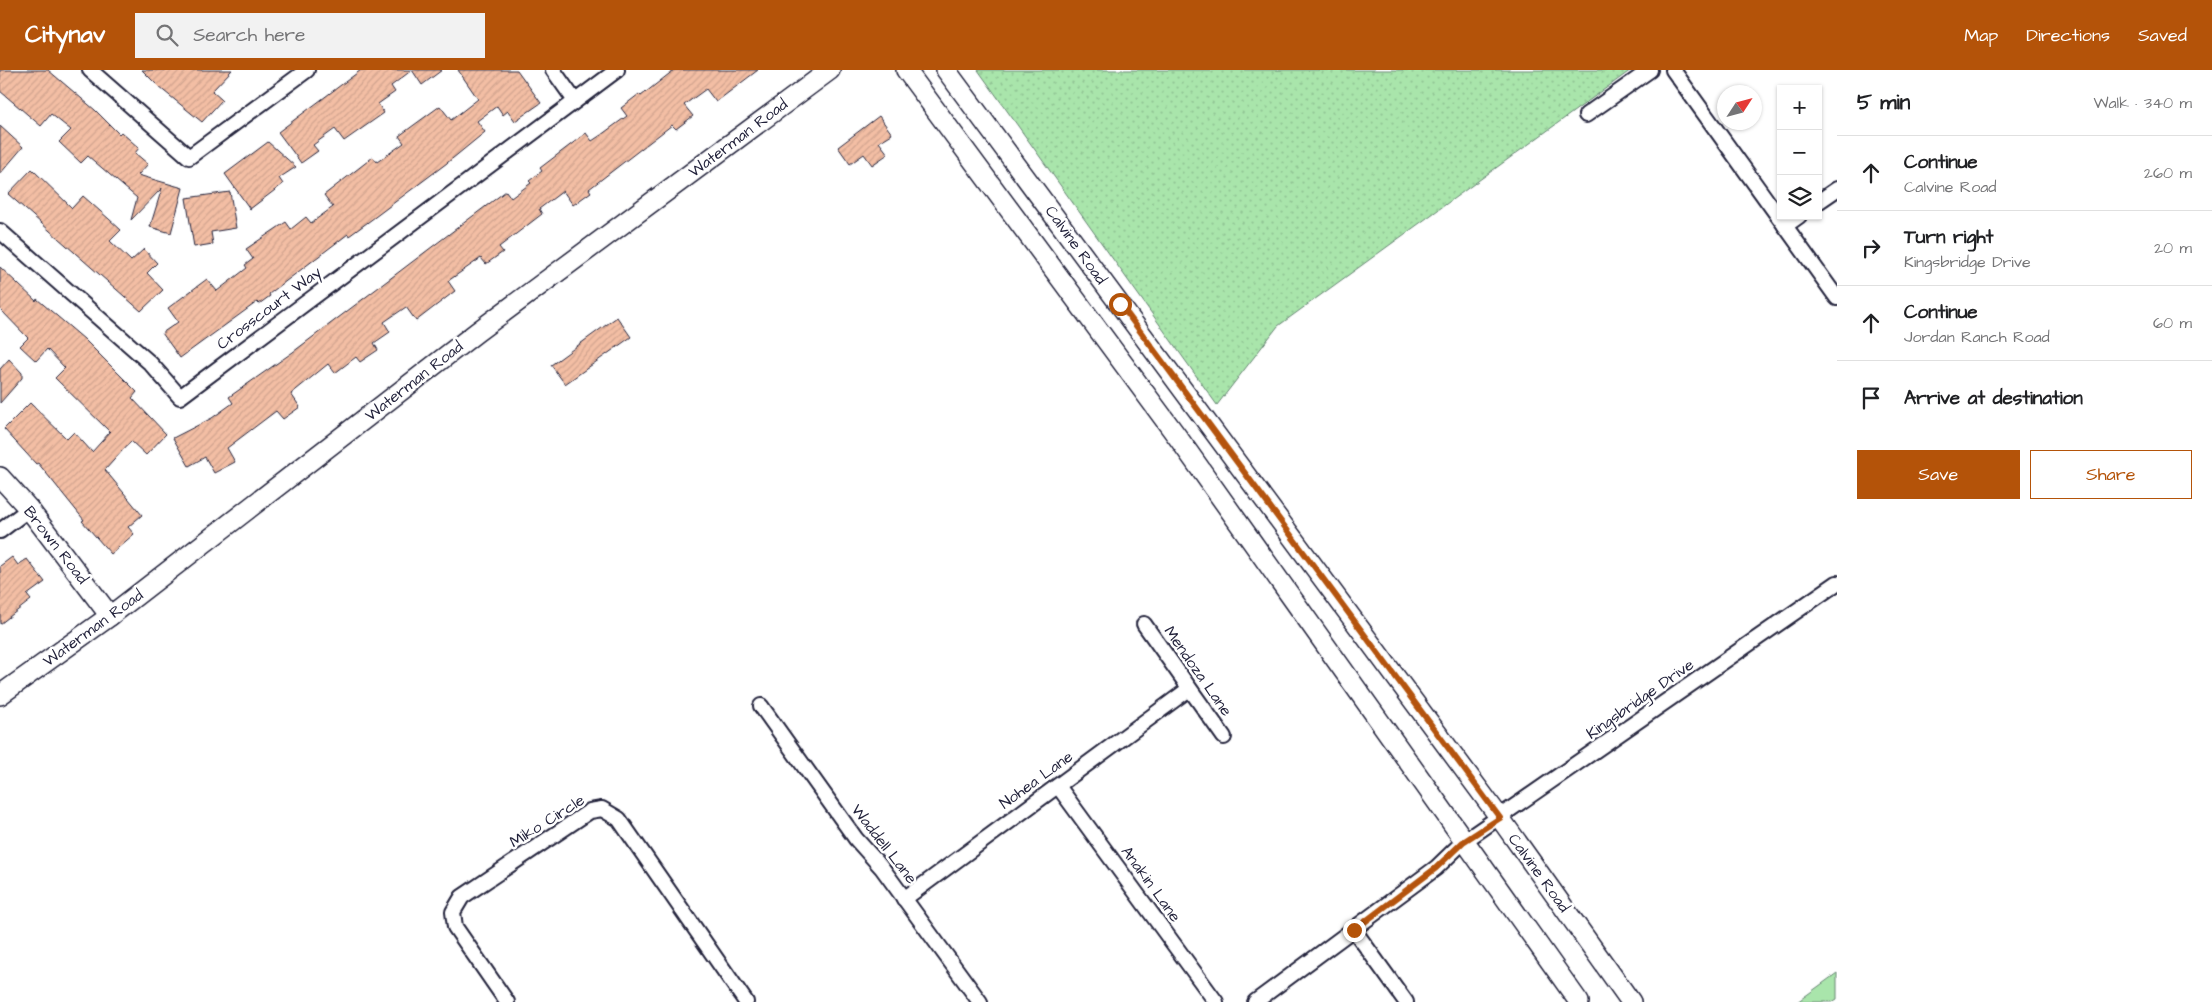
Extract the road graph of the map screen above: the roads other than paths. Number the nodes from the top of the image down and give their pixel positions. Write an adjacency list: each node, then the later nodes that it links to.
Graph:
1 (90, 70): 2 (street)
2 (307, 70)
3 (553, 70): 10 (street)
4 (617, 70): 10 (street)
5 (830, 70): 22 (main road, Waterman Road)
6 (906, 70): 30 (main road, Calvine Road)
7 (946, 70): 29 (main road, Calvine Road)
8 (1650, 70): 11 (street)
9 (1673, 70): 15 (street)
10 (575, 100): 16 (street, Crosscourt Way)
11 (1586, 115)
12 (1837, 189): 13 (street)
13 (1822, 199)
14 (1793, 220): 15 (street)
15 (1785, 226): 17 (street)
16 (0, 231)
17 (1837, 298)
18 (0, 477): 19 (main road, Brown Road)
19 (30, 509): 20 (street); 22 (main road, Brown Road)
20 (0, 531)
21 (1837, 583): 29 (street, Kingsbridge Drive)
22 (110, 616): 25 (main road, Waterman Road)
23 (1144, 624): 24 (street, Mendoza Lane)
24 (1189, 689): 27 (street, Mendoza Lane); 28 (street, Nohea Lane)
25 (0, 695)
26 (761, 706): 31 (street, Waddell Lane)
27 (1224, 737)
28 (1058, 786): 31 (street, Nohea Lane); 36 (street, Anakin Lane)
29 (1500, 818): 30 (street, Kingsbridge Drive); 40 (main road, Calvine Road)
30 (1463, 842): 32 (street, Kingsbridge Drive); 39 (main road, Calvine Road)
31 (904, 899): 35 (street, Waddell Lane)
32 (1354, 930): 37 (street, Kingsbridge Drive); 38 (street)
33 (508, 1002): 34 (street, Miko Circle)
34 (746, 1002)
35 (980, 1002)
36 (1216, 1002)
37 (1255, 1002)
38 (1406, 1002)
39 (1579, 1002)
40 (1631, 1002)

